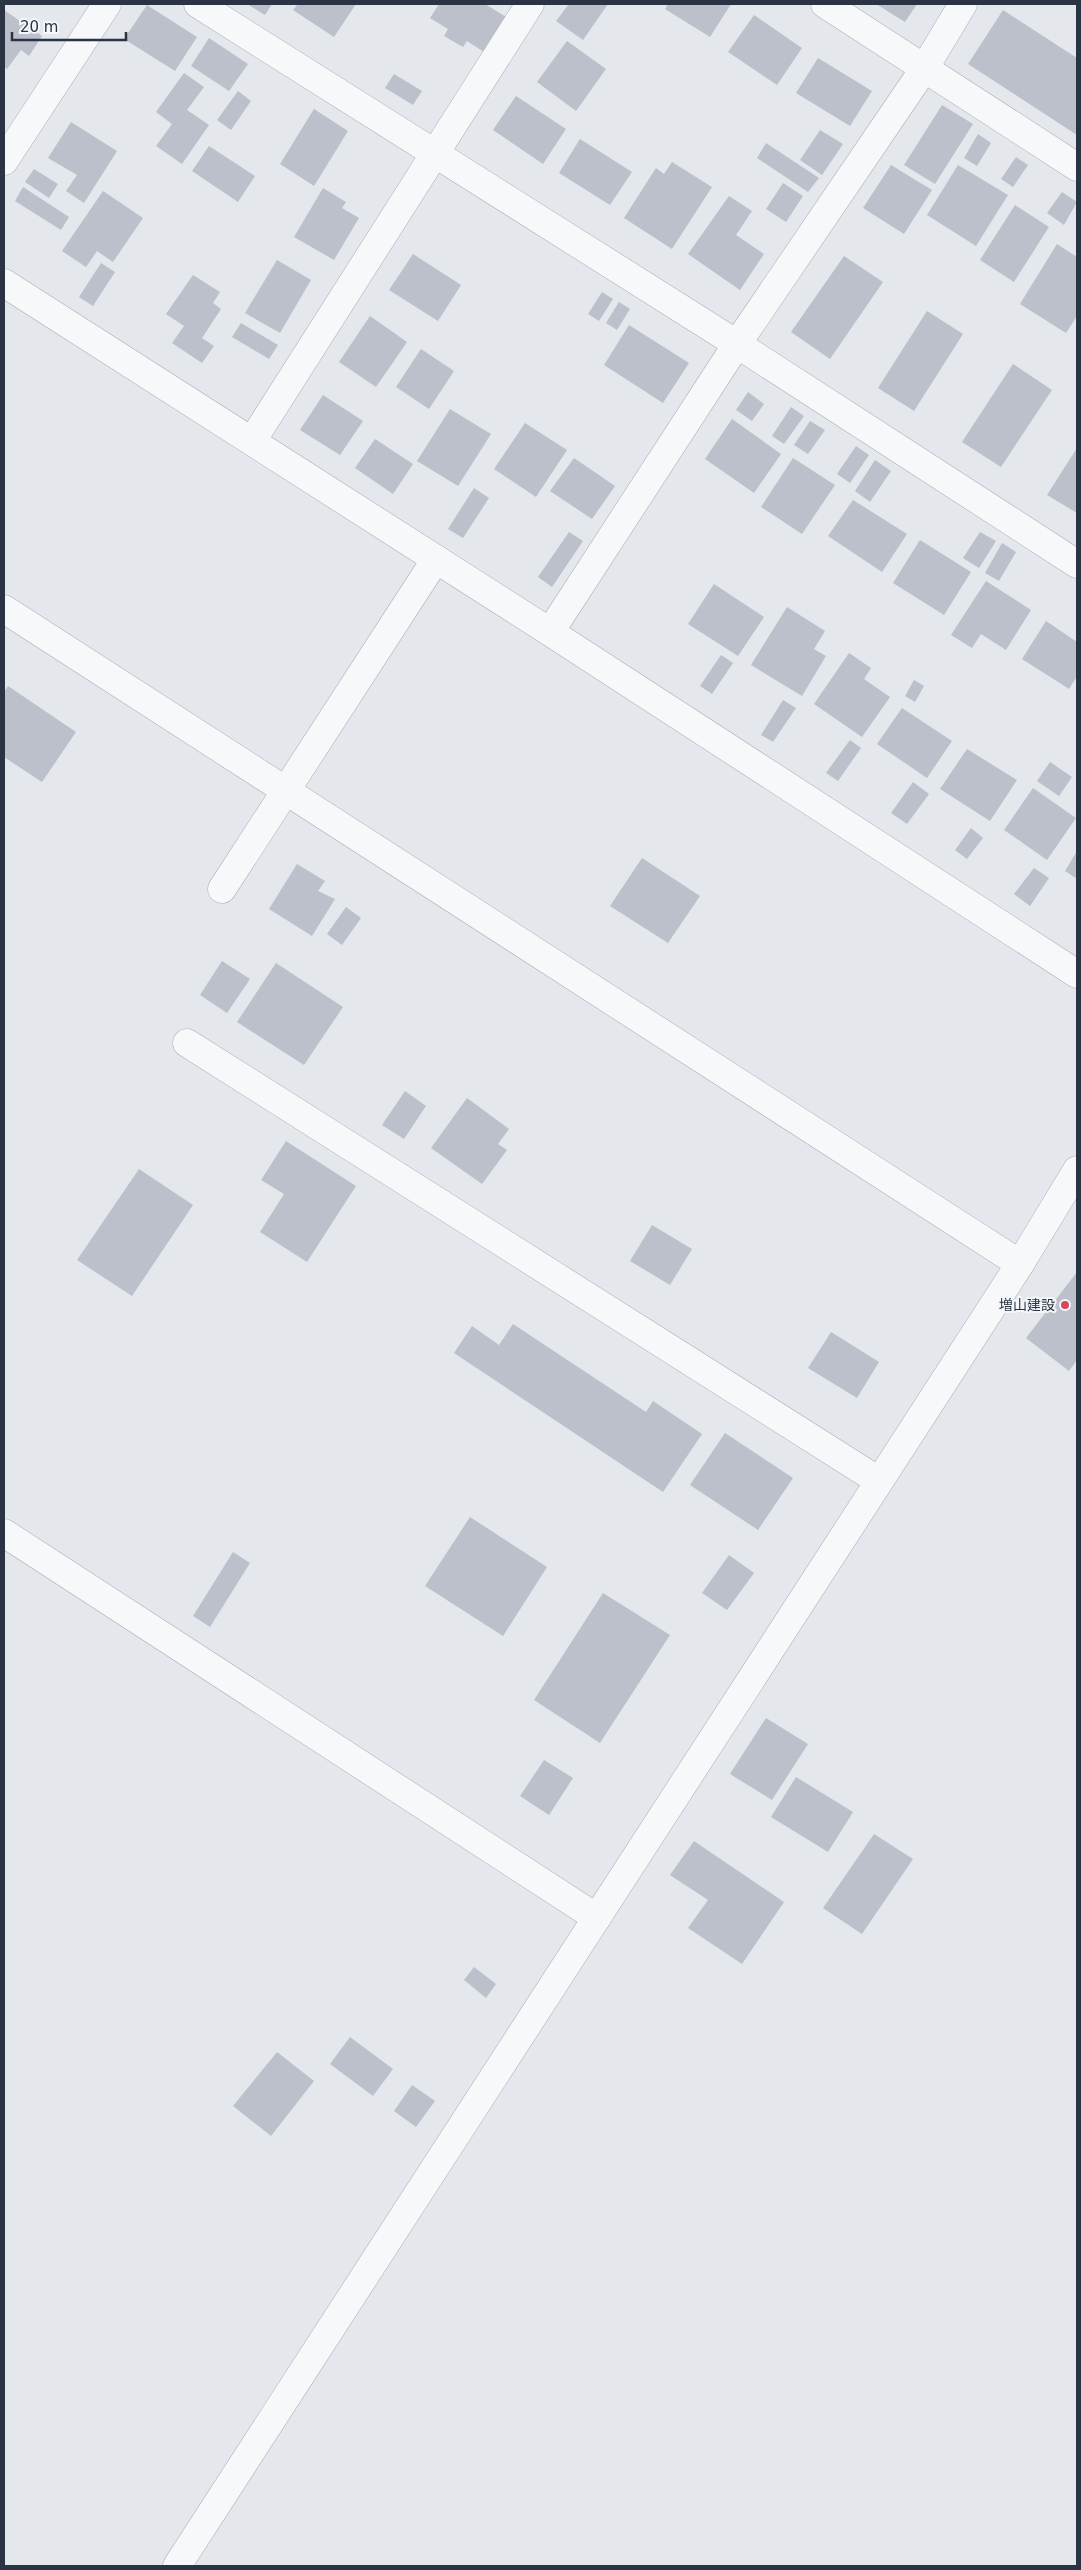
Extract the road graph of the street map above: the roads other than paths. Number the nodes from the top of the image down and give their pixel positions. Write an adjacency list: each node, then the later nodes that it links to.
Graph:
1 (107, 4): 8 (street)
2 (198, 4): 7 (street)
3 (530, 4): 7 (street)
4 (825, 4): 6 (street)
5 (963, 4): 6 (street)
6 (924, 69): 9 (street); 11 (street)
7 (436, 153): 11 (street); 12 (street)
8 (4, 161)
9 (1077, 167)
10 (4, 283): 12 (street)
11 (737, 344): 14 (street); 16 (street)
12 (252, 441): 13 (street)
13 (436, 559): 16 (street); 17 (street)
14 (1077, 564)
15 (4, 610): 17 (street)
16 (550, 632): 19 (street)
17 (286, 793): 18 (street); 22 (street)
18 (222, 889)
19 (1077, 974)
20 (187, 1043): 23 (street)
21 (1077, 1170): 22 (street)
22 (1020, 1264): 23 (street)
23 (880, 1482): 25 (street)
24 (4, 1533): 25 (street)
25 (597, 1918): 26 (street)
26 (177, 2566)

